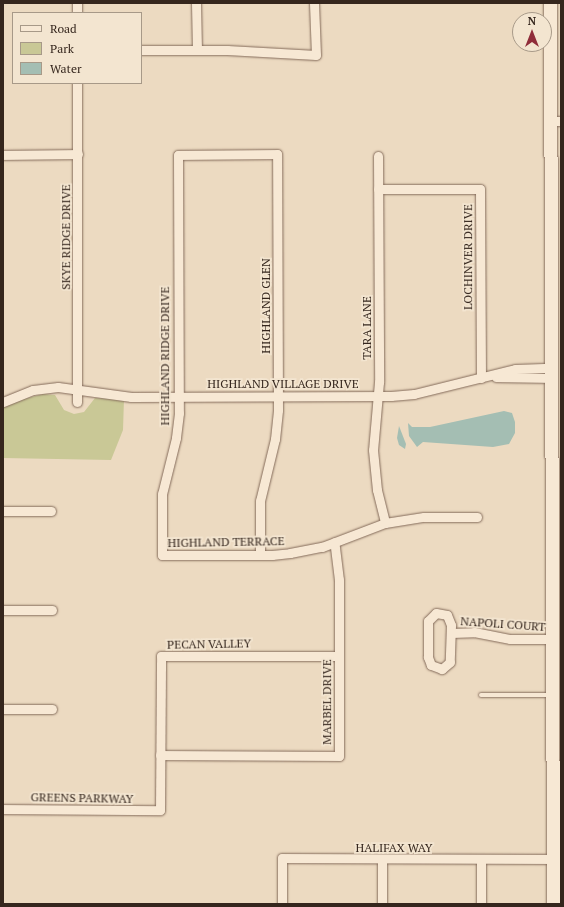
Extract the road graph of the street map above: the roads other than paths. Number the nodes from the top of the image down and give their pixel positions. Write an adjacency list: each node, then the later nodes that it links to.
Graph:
1 (196, 3): 5 (street)
2 (314, 3): 5 (street)
3 (550, 3): 7 (main road)
4 (142, 50): 5 (street)
5 (197, 50)
6 (77, 84): 8 (street, SKYE RIDGE DRIVE)
7 (556, 121): 13 (main road)
8 (78, 154): 9 (street); 15 (street, SKYE RIDGE DRIVE)
9 (3, 155)
10 (178, 155): 16 (street, HIGHLAND GLEN); 18 (street, HIGHLAND RIDGE DRIVE)
11 (378, 156): 12 (street, TARA LANE)
12 (378, 189): 14 (street, LOCHINVER DRIVE); 17 (street, TARA LANE)
13 (552, 373): 14 (street, HIGHLAND VILLAGE DRIVE); 31 (main road)
14 (484, 377): 17 (street, HIGHLAND VILLAGE DRIVE)
15 (78, 390): 18 (street, HIGHLAND VILLAGE DRIVE); 19 (street, HIGHLAND VILLAGE DRIVE); 20 (street)
16 (278, 396): 17 (street, HIGHLAND VILLAGE DRIVE); 18 (street, HIGHLAND VILLAGE DRIVE); 27 (street, HIGHLAND GLEN)
17 (379, 396): 24 (street, TARA LANE)
18 (179, 397): 26 (street, HIGHLAND RIDGE DRIVE)
19 (3, 402)
20 (77, 402)
21 (3, 511): 22 (street)
22 (51, 511)
23 (477, 518): 24 (street, HIGHLAND TERRACE)
24 (385, 523): 25 (street, HIGHLAND TERRACE)
25 (334, 542): 27 (street, HIGHLAND TERRACE); 32 (street, MARBEL DRIVE)
26 (162, 555): 27 (street, HIGHLAND TERRACE)
27 (260, 555)
28 (3, 610): 29 (street)
29 (52, 610)
30 (451, 633): 30 (street, NAPOLI COURT); 31 (street, NAPOLI COURT)
31 (552, 639): 34 (main road)
32 (339, 656): 37 (street, PECAN VALLEY); 37 (street, MARBEL DRIVE)
33 (481, 695): 34 (lane)
34 (555, 701): 40 (main road)
35 (3, 709): 36 (street)
36 (52, 709)
37 (160, 755): 39 (street, PECAN VALLEY)
38 (3, 809): 39 (street, GREENS PARKWAY)
39 (160, 810)
40 (552, 859): 42 (street, HALIFAX WAY); 46 (main road)
41 (382, 860): 42 (street, HALIFAX WAY); 43 (street, HALIFAX WAY); 44 (street)
42 (481, 860): 45 (street)
43 (282, 904)
44 (382, 904)
45 (481, 904)
46 (553, 904)

